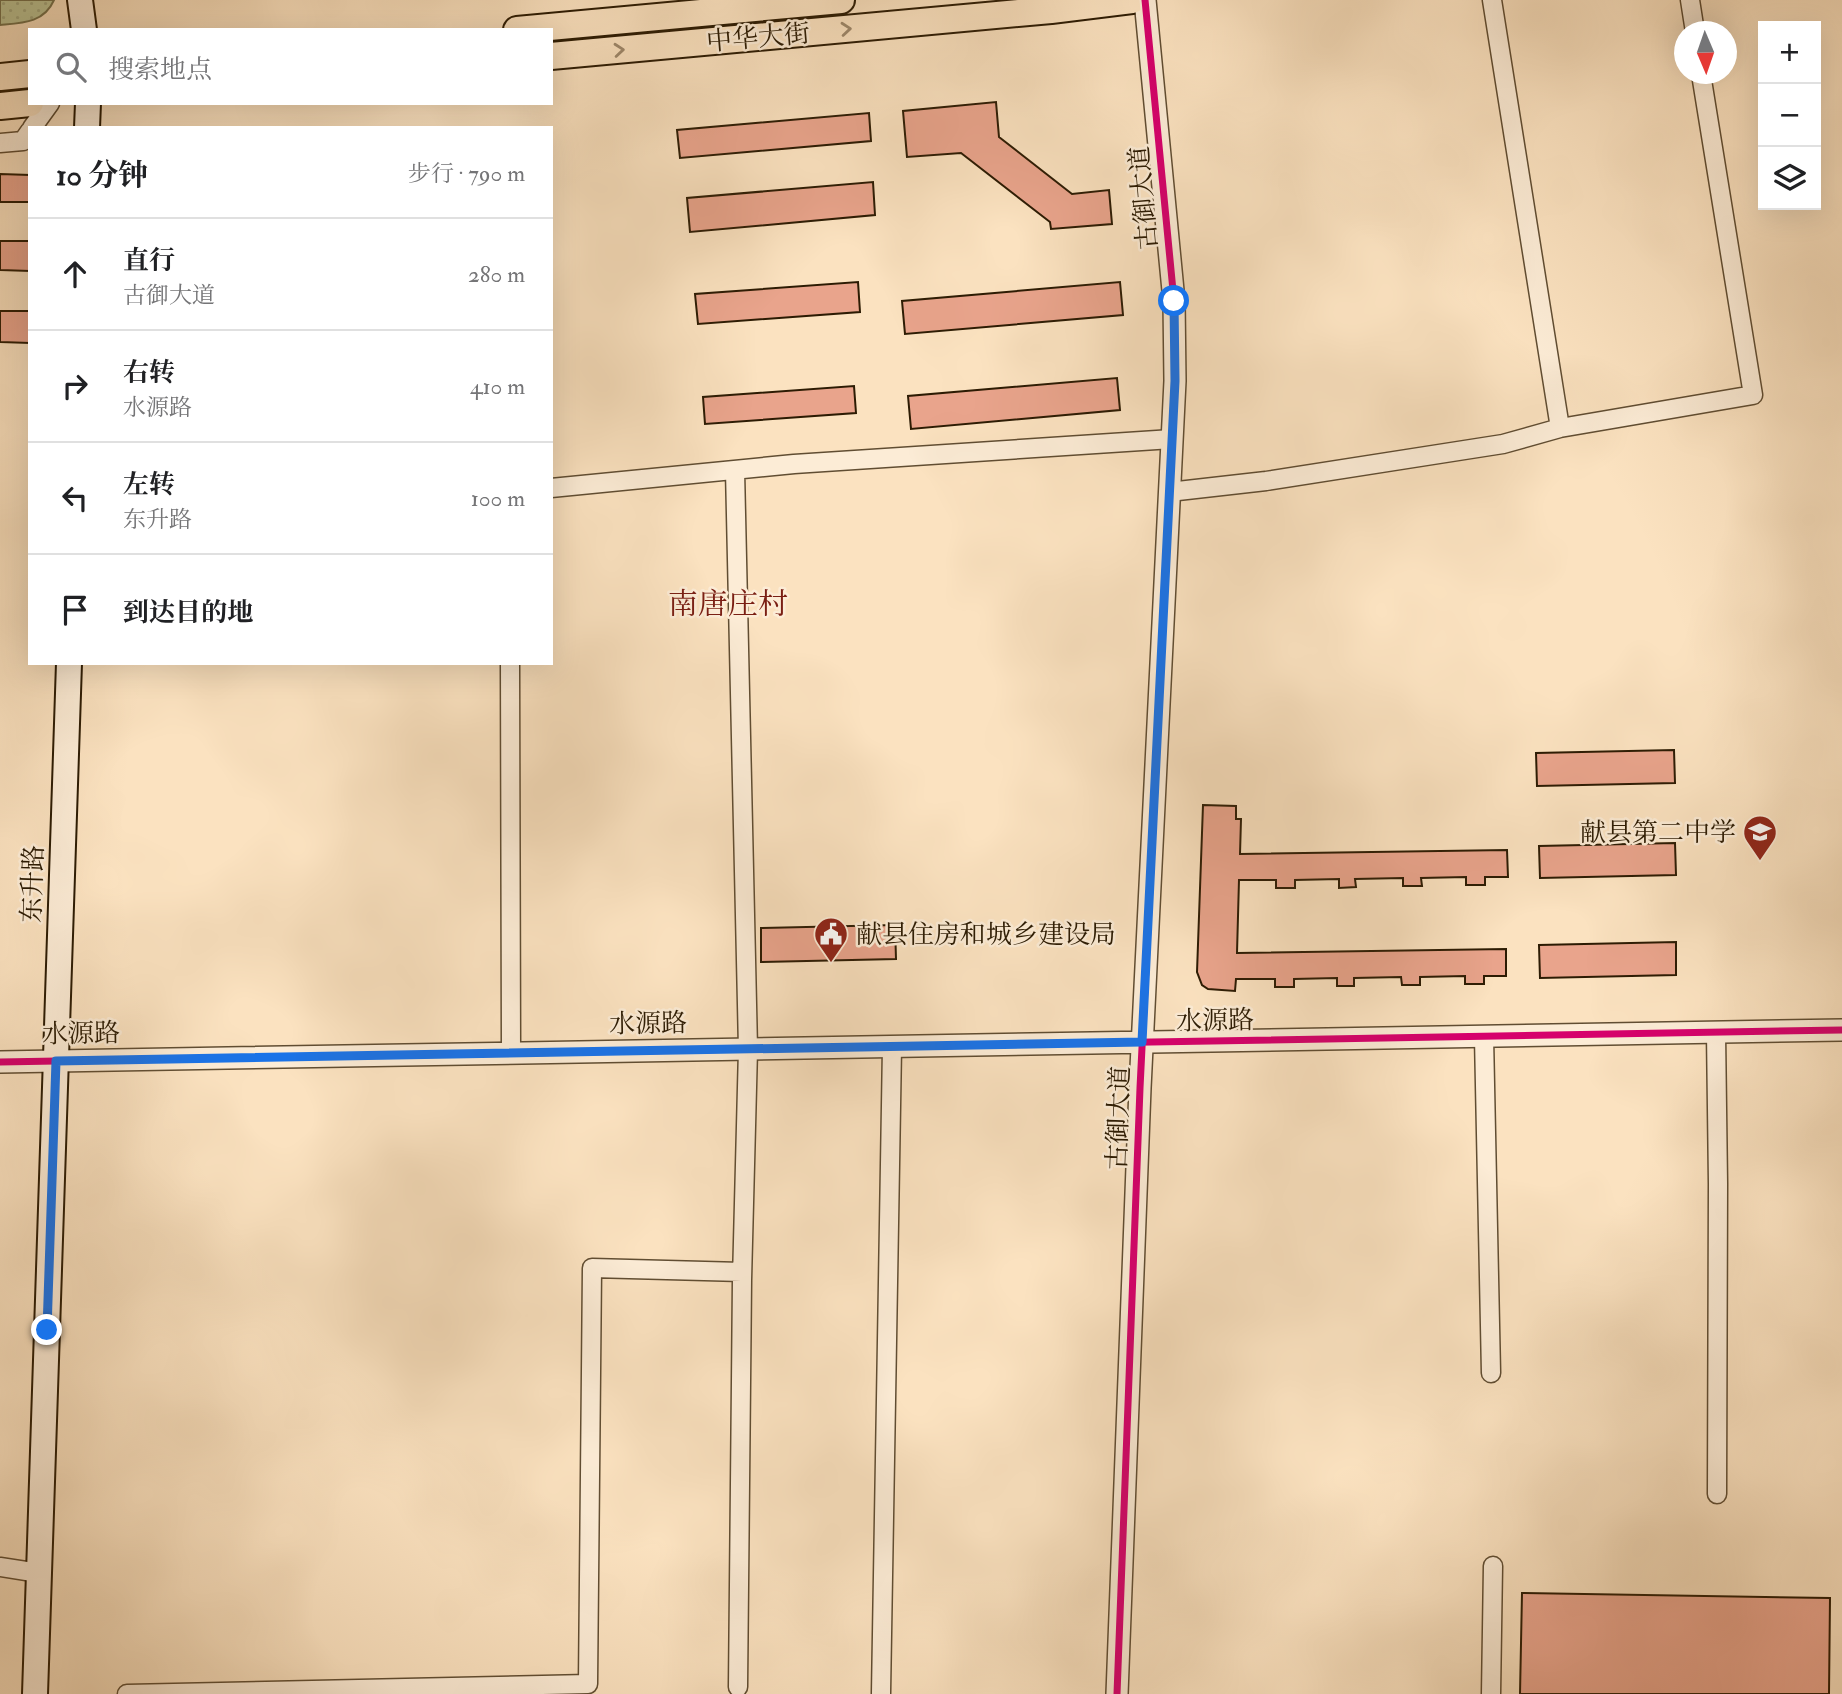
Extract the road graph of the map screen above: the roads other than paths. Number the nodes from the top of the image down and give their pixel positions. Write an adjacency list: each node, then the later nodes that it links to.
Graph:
1 (80, 0): 9 (main road)
2 (94, 0): 10 (main road)
3 (841, 0): 11 (main road, 中华大街)
4 (1129, 0): 12 (main road, 中华大街, one-way to 4)
5 (1145, 0): 25 (street, 古御大道)
6 (1492, 0): 24 (street)
7 (1690, 0): 8 (street)
8 (1693, 21)
9 (84, 28)
10 (92, 28)
11 (538, 28)
12 (553, 56)
13 (28, 74): 14 (main road)
14 (0, 77)
15 (1703, 84): 24 (street)
16 (28, 103): 19 (main road)
17 (49, 105): 20 (street)
18 (88, 105): 21 (main road)
19 (0, 106)
20 (34, 126)
21 (87, 126)
22 (28, 134): 23 (street)
23 (0, 143)
24 (1560, 428): 28 (street)
25 (1172, 439): 26 (street); 28 (street, 古御大道)
26 (735, 470): 27 (street); 36 (street)
27 (553, 488)
28 (1169, 492): 34 (street, 古御大道)
29 (69, 665): 38 (main road, 东升路)
30 (510, 665): 37 (street)
31 (1842, 1030): 32 (street, 水源路)
32 (1716, 1033): 33 (street, 水源路); 42 (street)
33 (1484, 1037): 34 (street, 水源路); 41 (street)
34 (1142, 1042): 35 (street, 水源路); 50 (street, 古御大道)
35 (892, 1047): 36 (street, 水源路); 47 (street)
36 (748, 1049): 37 (street, 水源路); 40 (street)
37 (511, 1053): 38 (street, 水源路)
38 (56, 1061): 39 (street, 水源路); 45 (main road, 东升路)
39 (0, 1062)
40 (742, 1272): 46 (street); 49 (street)
41 (1491, 1373)
42 (1717, 1494)
43 (1493, 1566): 51 (street)
44 (0, 1567): 45 (street)
45 (39, 1573): 48 (main road, 东升路)
46 (738, 1686)
47 (881, 1693)
48 (35, 1694)
49 (127, 1694)
50 (1116, 1694)
51 (1491, 1694)

